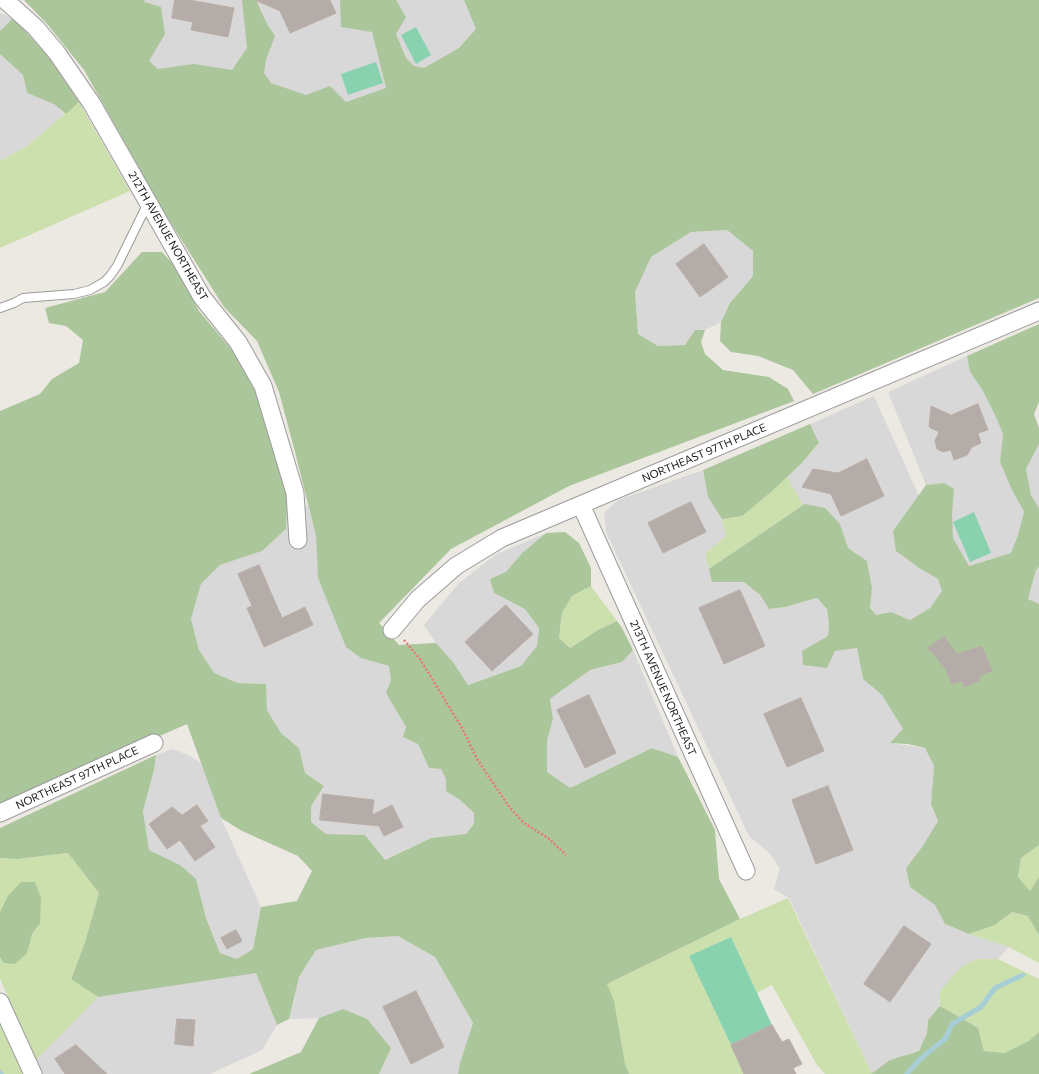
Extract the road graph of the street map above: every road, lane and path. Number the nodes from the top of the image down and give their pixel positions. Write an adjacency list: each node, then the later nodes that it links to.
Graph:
1 (5, 0): 2 (street, 212TH AVENUE NORTHEAST)
2 (148, 202): 3 (lane); 6 (street, 212TH AVENUE NORTHEAST)
3 (0, 308)
4 (1039, 311): 5 (street, NORTHEAST 97TH PLACE)
5 (580, 505): 7 (street, NORTHEAST 97TH PLACE); 11 (street, 213TH AVENUE NORTHEAST)
6 (298, 540)
7 (392, 630): 10 (path)
8 (154, 743): 9 (street, NORTHEAST 97TH PLACE)
9 (0, 813)
10 (566, 855)
11 (746, 871)
12 (0, 1002): 13 (street)
13 (33, 1074)

